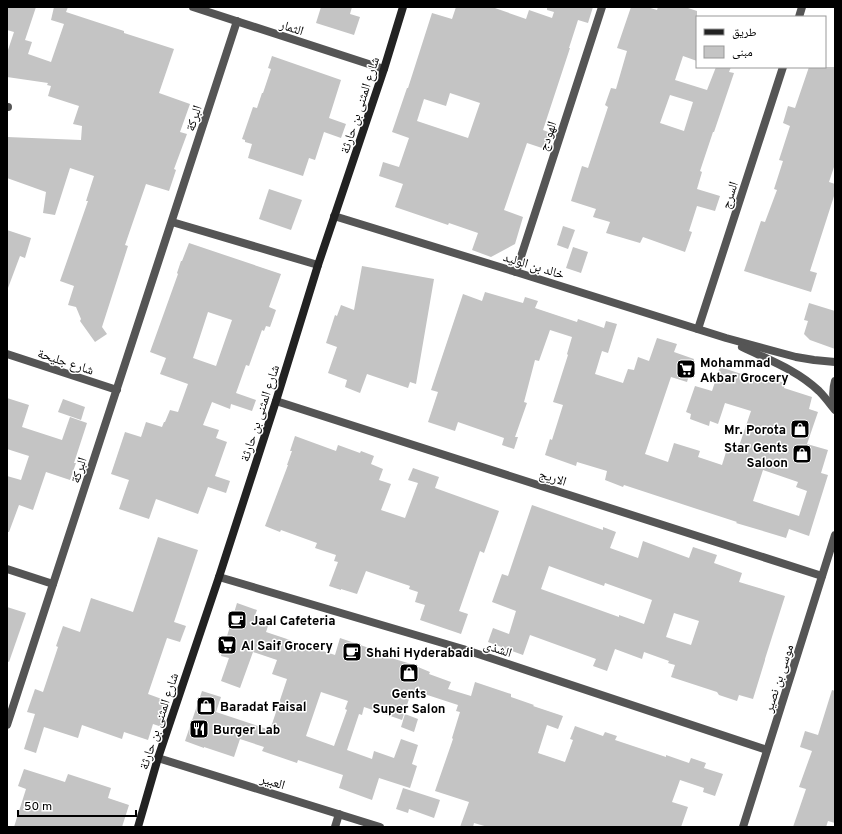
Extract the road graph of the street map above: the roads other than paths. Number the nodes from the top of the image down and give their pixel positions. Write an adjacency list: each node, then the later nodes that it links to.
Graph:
1 (193, 7): 4 (street, الثمار)
2 (403, 7): 6 (street, شارع المثنى بن حارثة)
3 (602, 7): 10 (street, الهودج)
4 (237, 21): 6 (street, الثمار); 8 (street, البركة)
5 (782, 68): 11 (street, السرج)
6 (384, 69): 7 (street, شارع المثنى بن حارثة)
7 (334, 216): 9 (street, شارع المثنى بن حارثة); 10 (street, خالد بن الوليد)
8 (172, 222): 9 (street); 16 (street, البركة)
9 (318, 265): 17 (street, شارع المثنى بن حارثة)
10 (516, 272): 11 (street, خالد بن الوليد)
11 (698, 329): 12 (street, خالد بن الوليد)
12 (726, 338): 14 (street, خالد بن الوليد); 18 (street, خالد بن الوليد)
13 (7, 354): 16 (street, شارع جليحة)
14 (835, 362)
15 (835, 382): 18 (street)
16 (117, 390): 23 (street, البركة)
17 (276, 401): 21 (street, الاريج); 22 (street, شارع المثنى بن حارثة)
18 (835, 410)
19 (835, 535): 21 (street, موسى بن نصير)
20 (7, 569): 23 (street)
21 (822, 576): 25 (street, موسى بن نصير)
22 (219, 577): 25 (street, الشذى); 26 (street, شارع المثنى بن حارثة)
23 (53, 584): 24 (street, البركة)
24 (7, 725)
25 (767, 750): 31 (street, موسى بن نصير)
26 (158, 758): 27 (street, العبير); 28 (street, شارع المثنى بن حارثة)
27 (339, 814): 29 (street); 30 (street, العبير)
28 (138, 827)
29 (335, 827)
30 (380, 827)
31 (743, 827)

